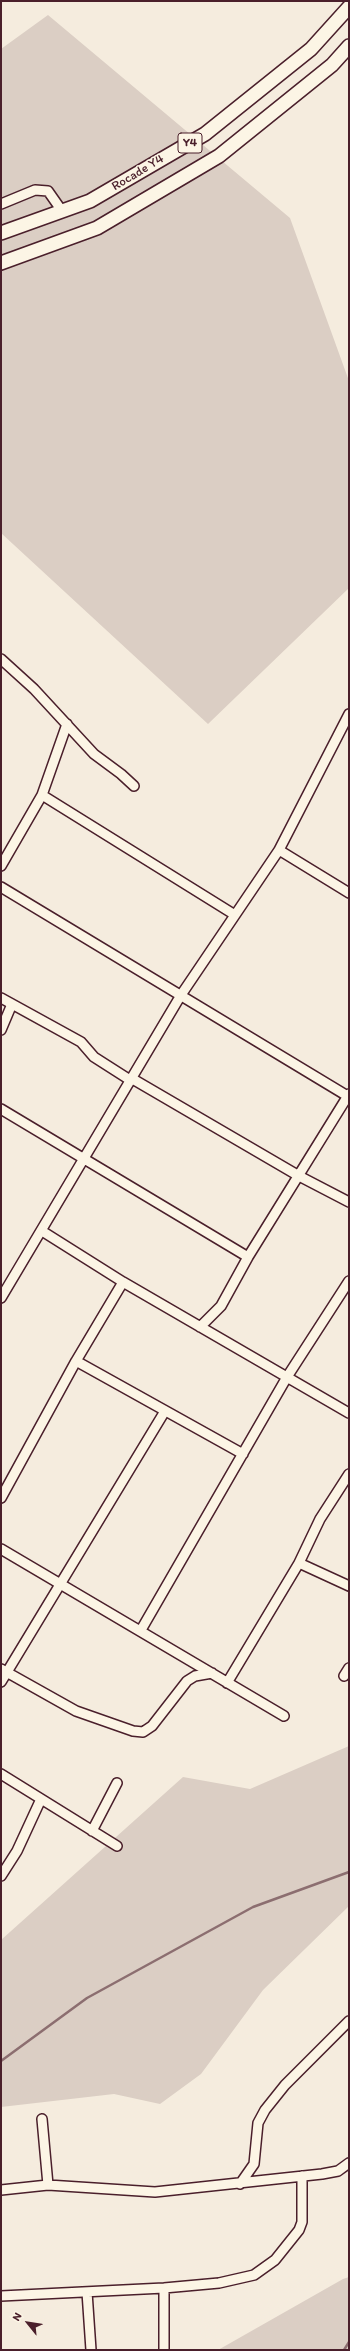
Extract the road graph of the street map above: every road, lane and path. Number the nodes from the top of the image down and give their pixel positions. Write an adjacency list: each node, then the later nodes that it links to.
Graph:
1 (349, 7): 4 (highway, Rocade Y4 / Y4)
2 (349, 46): 6 (highway, Rocade Y4 / Y4)
3 (1, 204): 4 (street)
4 (62, 211): 5 (highway, Rocade Y4 / Y4)
5 (1, 233)
6 (1, 263)
7 (2, 662): 9 (street)
8 (349, 714): 12 (street)
9 (67, 724): 10 (street); 11 (street)
10 (134, 786)
11 (42, 795): 13 (street); 16 (street)
12 (279, 850): 15 (street); 16 (street)
13 (1, 866)
14 (1, 887): 17 (street)
15 (349, 893)
16 (235, 915): 17 (street)
17 (181, 995): 21 (street); 22 (street)
18 (1, 998): 19 (street)
19 (12, 1004): 20 (street); 21 (street)
20 (1, 1030)
21 (131, 1079): 24 (street); 25 (street)
22 (349, 1096): 25 (street)
23 (1, 1109): 24 (street)
24 (85, 1160): 27 (street); 28 (street)
25 (299, 1176): 26 (street); 28 (street)
26 (349, 1202)
27 (42, 1231): 30 (street); 31 (street)
28 (248, 1257): 32 (street)
29 (349, 1281): 34 (street)
30 (124, 1282): 32 (street); 33 (street)
31 (1, 1298)
32 (200, 1327): 34 (street)
33 (76, 1361): 35 (street); 39 (street)
34 (287, 1377): 36 (street); 37 (street)
35 (165, 1411): 37 (street); 42 (street)
36 (349, 1413)
37 (243, 1454): 44 (street)
38 (349, 1474): 41 (street)
39 (1, 1498)
40 (1, 1549): 42 (street)
41 (299, 1563): 43 (street); 50 (street)
42 (59, 1585): 44 (street); 46 (street)
43 (349, 1586)
44 (141, 1630): 47 (street)
45 (349, 1668): 48 (street)
46 (4, 1671): 47 (street); 49 (street)
47 (212, 1673): 50 (street)
48 (344, 1676)
49 (1, 1682)
50 (227, 1683): 51 (street)
51 (284, 1716)
52 (1, 1774): 54 (street)
53 (117, 1783): 55 (street)
54 (41, 1799): 55 (street); 57 (street)
55 (92, 1831): 56 (street)
56 (117, 1846)
57 (1, 1876)
58 (349, 2021): 62 (street)
59 (42, 2119): 63 (street)
60 (349, 2163): 61 (street)
61 (302, 2176): 62 (street); 65 (street)
62 (240, 2184): 63 (street)
63 (48, 2185): 64 (street)
64 (1, 2190)
65 (164, 2288): 66 (street); 69 (street)
66 (87, 2292): 67 (street); 68 (street)
67 (1, 2296)
68 (91, 2350)
69 (164, 2350)

